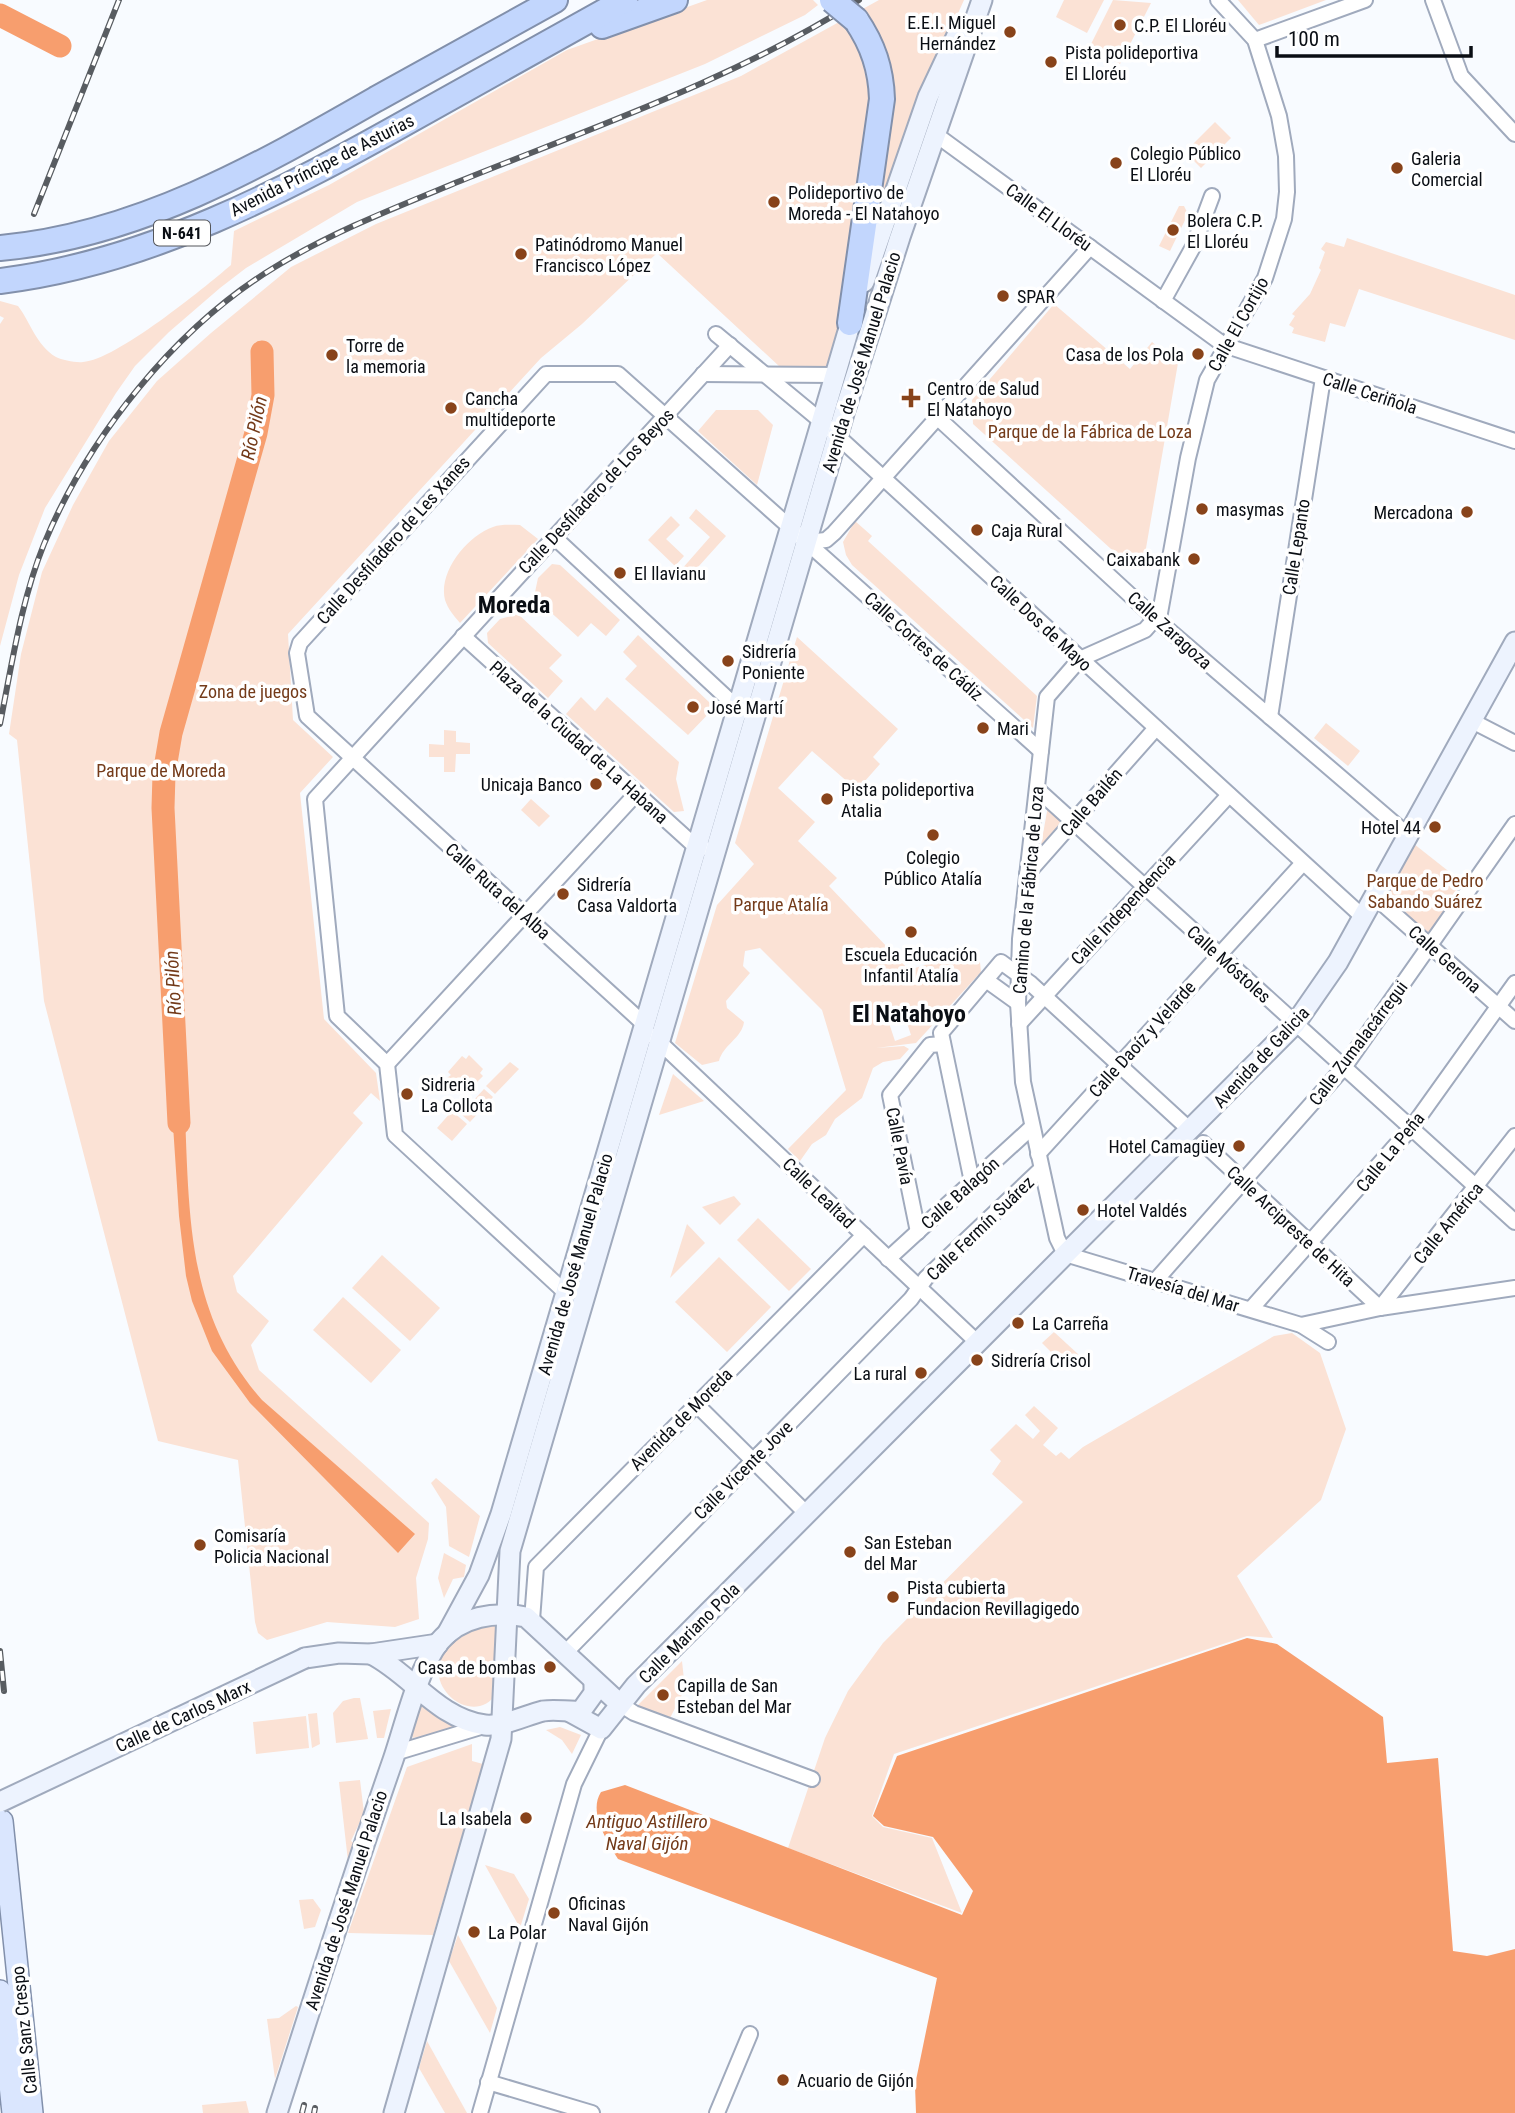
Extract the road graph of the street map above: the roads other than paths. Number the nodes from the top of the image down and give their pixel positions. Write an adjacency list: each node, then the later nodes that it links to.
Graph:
1 (524, 0): 13 (highway)
2 (555, 0): 13 (highway, Avenida Príncipe de Asturias / N-641)
3 (625, 0): 12 (highway, Avenida Príncipe de Asturias / N-641)
4 (675, 0): 12 (highway)
5 (832, 0): 21 (highway, bridge)
6 (974, 0): 21 (main road, Avenida de José Manuel Palacio)
7 (982, 0): 14 (main road, Avenida de José Manuel Palacio)
8 (1218, 0): 11 (street, Calle El Cortijo)
9 (1366, 0): 11 (street)
10 (1433, 0): 15 (street)
11 (1255, 40): 24 (street, Calle El Cortijo)
12 (536, 50): 19 (highway, Avenida Príncipe de Asturias / N-641)
13 (426, 71): 18 (highway, Avenida Príncipe de Asturias / N-641)
14 (935, 134): 17 (street, Calle El Lloréu); 32 (main road, Avenida de José Manuel Palacio)
15 (1515, 134)
16 (1212, 196): 20 (street)
17 (1090, 247): 20 (street, Calle El Lloréu); 30 (street)
18 (0, 248)
19 (0, 281)
20 (1163, 301): 24 (street, Calle El Lloréu)
21 (850, 323): 26 (main road, Avenida de José Manuel Palacio)
22 (716, 334): 23 (street, Calle Dos de Mayo)
23 (730, 345): 25 (street, Calle Desfiladero de Los Beyos); 27 (street, Calle Dos de Mayo)
24 (1224, 345): 28 (street, Calle Ceriñola); 38 (street, Calle El Cortijo)
25 (704, 373): 27 (street); 29 (street, Calle Desfiladero de Los Beyos)
26 (835, 375): 27 (street); 31 (main road, Avenida de José Manuel Palacio)
27 (770, 376): 31 (street, Calle Dos de Mayo)
28 (1323, 377): 33 (street, Calle Ceriñola); 43 (street, Calle Lepanto)
29 (665, 415): 35 (street, Calle Desfiladero de Les Xanes); 36 (street, Calle Desfiladero de Los Beyos); 49 (street, Calle Desfiladero de Les Xanes)
30 (937, 418): 34 (street); 38 (street, Calle Zaragoza)
31 (821, 421): 32 (street, Calle Dos de Mayo); 35 (main road, Avenida de José Manuel Palacio)
32 (837, 436): 34 (street, Calle Dos de Mayo); 37 (main road, Avenida de José Manuel Palacio)
33 (1515, 441)
34 (883, 479): 37 (street); 41 (street, Calle Dos de Mayo)
35 (790, 529): 37 (street, Calle Cortes de Cádiz); 42 (main road, Avenida de José Manuel Palacio)
36 (554, 537): 39 (street, Calle Desfiladero de Los Beyos); 42 (street)
37 (806, 542): 45 (main road, Avenida de José Manuel Palacio); 48 (street, Calle Cortes de Cádiz)
38 (1157, 620): 41 (street); 43 (street, Calle Zaragoza)
39 (463, 636): 49 (street, Calle Desfiladero de Los Beyos); 51 (street, Plaza de la Ciudad de La Habana)
40 (1515, 642): 44 (main road, Avenida de Galicia)
41 (1080, 659): 46 (street, Calle Dos de Mayo); 48 (street, Camino de la Fábrica de Loza)
42 (738, 705): 45 (street); 56 (main road, Avenida de José Manuel Palacio)
43 (1270, 717): 55 (street, Calle Zaragoza)
44 (1472, 721): 47 (street); 55 (main road, Avenida de Galicia)
45 (752, 727): 57 (main road, Avenida de José Manuel Palacio)
46 (1156, 728): 52 (street, Calle Dos de Mayo); 53 (street, Calle Bailén)
47 (1515, 743)
48 (1041, 751): 50 (street, Camino de la Fábrica de Loza)
49 (353, 758): 63 (street, Calle Ruta del Alba); 79 (street, Calle Desfiladero de Los Beyos)
50 (1037, 789): 53 (street, Calle Móstoles); 59 (street, Camino de la Fábrica de Loza)
51 (636, 794): 56 (street, Plaza de la Ciudad de La Habana); 63 (street)
52 (1229, 795): 58 (street, Calle Dos de Mayo); 61 (street, Calle Independencia)
53 (1073, 822): 59 (street, Calle Bailén); 61 (street, Calle Móstoles)
54 (1515, 824): 65 (street, Calle Zumalacárregui)
55 (1409, 836): 62 (main road, Avenida de Galicia)
56 (696, 847): 57 (street); 60 (main road, Avenida de José Manuel Palacio)
57 (717, 851): 77 (main road, Avenida de José Manuel Palacio)
58 (1303, 863): 64 (street, Calle Dos de Mayo); 66 (street, Calle Daoíz y Velarde)
59 (1027, 875): 67 (street, Camino de la Fábrica de Loza)
60 (684, 887): 74 (main road, Avenida de José Manuel Palacio); 77 (street, Avenida de José Manuel Palacio)
61 (1144, 887): 66 (street, Calle Móstoles); 70 (street, Calle Independencia)
62 (1375, 897): 64 (main road, Avenida de Galicia); 65 (street, Calle Gerona)
63 (523, 913): 74 (street, Calle Ruta del Alba); 79 (street)
64 (1363, 917): 76 (main road, Avenida de Galicia)
65 (1431, 945): 72 (street, Calle Gerona); 81 (street, Calle Zumalacárregui)
66 (1219, 955): 76 (street, Calle Móstoles); 80 (street, Calle Daoíz y Velarde)
67 (1017, 973): 68 (street); 70 (street, Calle Arcipreste de Hita); 71 (street, Camino de la Fábrica de Loza)
68 (986, 980): 71 (street); 78 (street)
69 (1515, 983): 72 (street, Calle La Peña)
70 (1043, 996): 75 (street, Calle Independencia); 80 (street, Calle Arcipreste de Hita)
71 (1018, 1003): 75 (street, Camino de la Fábrica de Loza)
72 (1498, 1006): 73 (street, Calle Gerona); 83 (street, Calle La Peña)
73 (1515, 1021)
74 (644, 1024): 99 (main road, Avenida de José Manuel Palacio)
75 (1019, 1024): 82 (street, Camino de la Fábrica de Loza)
76 (1295, 1024): 81 (street, Calle Móstoles); 85 (main road, Avenida de Galicia)
77 (660, 1043): 92 (street, Calle Lealtad); 108 (main road, Avenida de José Manuel Palacio)
78 (943, 1044): 87 (street); 91 (street, Calle Pavía)
79 (387, 1063): 99 (street)
80 (1119, 1065): 85 (street, Calle Arcipreste de Hita); 86 (street, Calle Daoíz y Velarde)
81 (1345, 1066): 83 (street, Calle Móstoles); 88 (street, Calle Zumalacárregui)
82 (1032, 1127): 86 (street, Camino de la Fábrica de Loza); 87 (street, Calle Balagón)
83 (1412, 1127): 89 (street, Calle Móstoles); 93 (street, Calle La Peña)
84 (1515, 1136): 89 (street, Calle América)
85 (1197, 1137): 88 (street, Calle Arcipreste de Hita); 94 (main road, Avenida de Galicia)
86 (1040, 1161): 94 (street, Camino de la Fábrica de Loza); 97 (street, Calle Fermín Suárez)
87 (972, 1182): 91 (street, Calle Balagón)
88 (1244, 1182): 93 (street, Calle Arcipreste de Hita); 96 (street, Calle Zumalacárregui)
89 (1476, 1188): 90 (street, Calle Móstoles); 100 (street, Calle América)
90 (1515, 1222)
91 (918, 1232): 95 (street, Calle Balagón)
92 (864, 1236): 95 (street, Calle Lealtad); 105 (street, Avenida de Moreda)
93 (1311, 1245): 100 (street, Calle Arcipreste de Hita); 101 (street, Calle La Peña)
94 (1065, 1254): 96 (street, Travesía del Mar); 104 (main road, Calle Mariano Pola)
95 (888, 1259): 97 (street, Calle Lealtad)
96 (1156, 1280): 101 (street, Travesía del Mar)
97 (919, 1287): 104 (street, Calle Lealtad); 106 (street, Calle Vicente Jove)
98 (1515, 1288): 100 (street, Travesía del Mar)
99 (566, 1293): 110 (main road, Avenida de José Manuel Palacio)
100 (1380, 1308): 102 (street, Travesía del Mar)
101 (1251, 1310): 102 (street, Travesía del Mar)
102 (1301, 1325): 103 (street, Travesía del Mar)
103 (1328, 1342)
104 (978, 1343): 107 (main road, Calle Mariano Pola)
105 (696, 1404): 106 (street); 109 (street, Avenida de Moreda)
106 (752, 1460): 107 (street); 111 (street, Calle Vicente Jove)
107 (807, 1514): 115 (main road, Calle Mariano Pola)
108 (506, 1613): 109 (main road); 110 (main road); 117 (main road, Avenida de José Manuel Palacio)
109 (532, 1620): 111 (main road)
110 (443, 1639): 112 (main road, Calle de Carlos Marx); 114 (main road, Avenida de José Manuel Palacio)
111 (566, 1652): 113 (main road)
112 (371, 1654): 114 (main road); 122 (main road, Calle de Carlos Marx, bridge)
113 (594, 1682): 115 (main road); 116 (main road)
114 (418, 1689): 117 (main road); 119 (main road, Avenida de José Manuel Palacio)
115 (620, 1704): 118 (main road, Calle Mariano Pola); 120 (street)
116 (570, 1712): 117 (main road); 118 (main road)
117 (496, 1723): 119 (street); 129 (main road, Avenida de José Manuel Palacio)
118 (601, 1730): 125 (street, Calle Mariano Pola)
119 (395, 1753): 128 (main road, Avenida de José Manuel Palacio)
120 (813, 1779)
121 (0, 1793): 122 (main road, Calle Sanz Crespo)
122 (1, 1815): 127 (main road, Calle Sanz Crespo)
123 (0, 1991): 126 (main road, Calle Sanz Crespo)
124 (750, 2034): 132 (street)
125 (488, 2082): 130 (street, Calle Mariano Pola); 131 (street)
126 (13, 2113)
127 (32, 2113)
128 (277, 2113)
129 (394, 2113)
130 (480, 2113)
131 (592, 2113)
132 (717, 2113)

